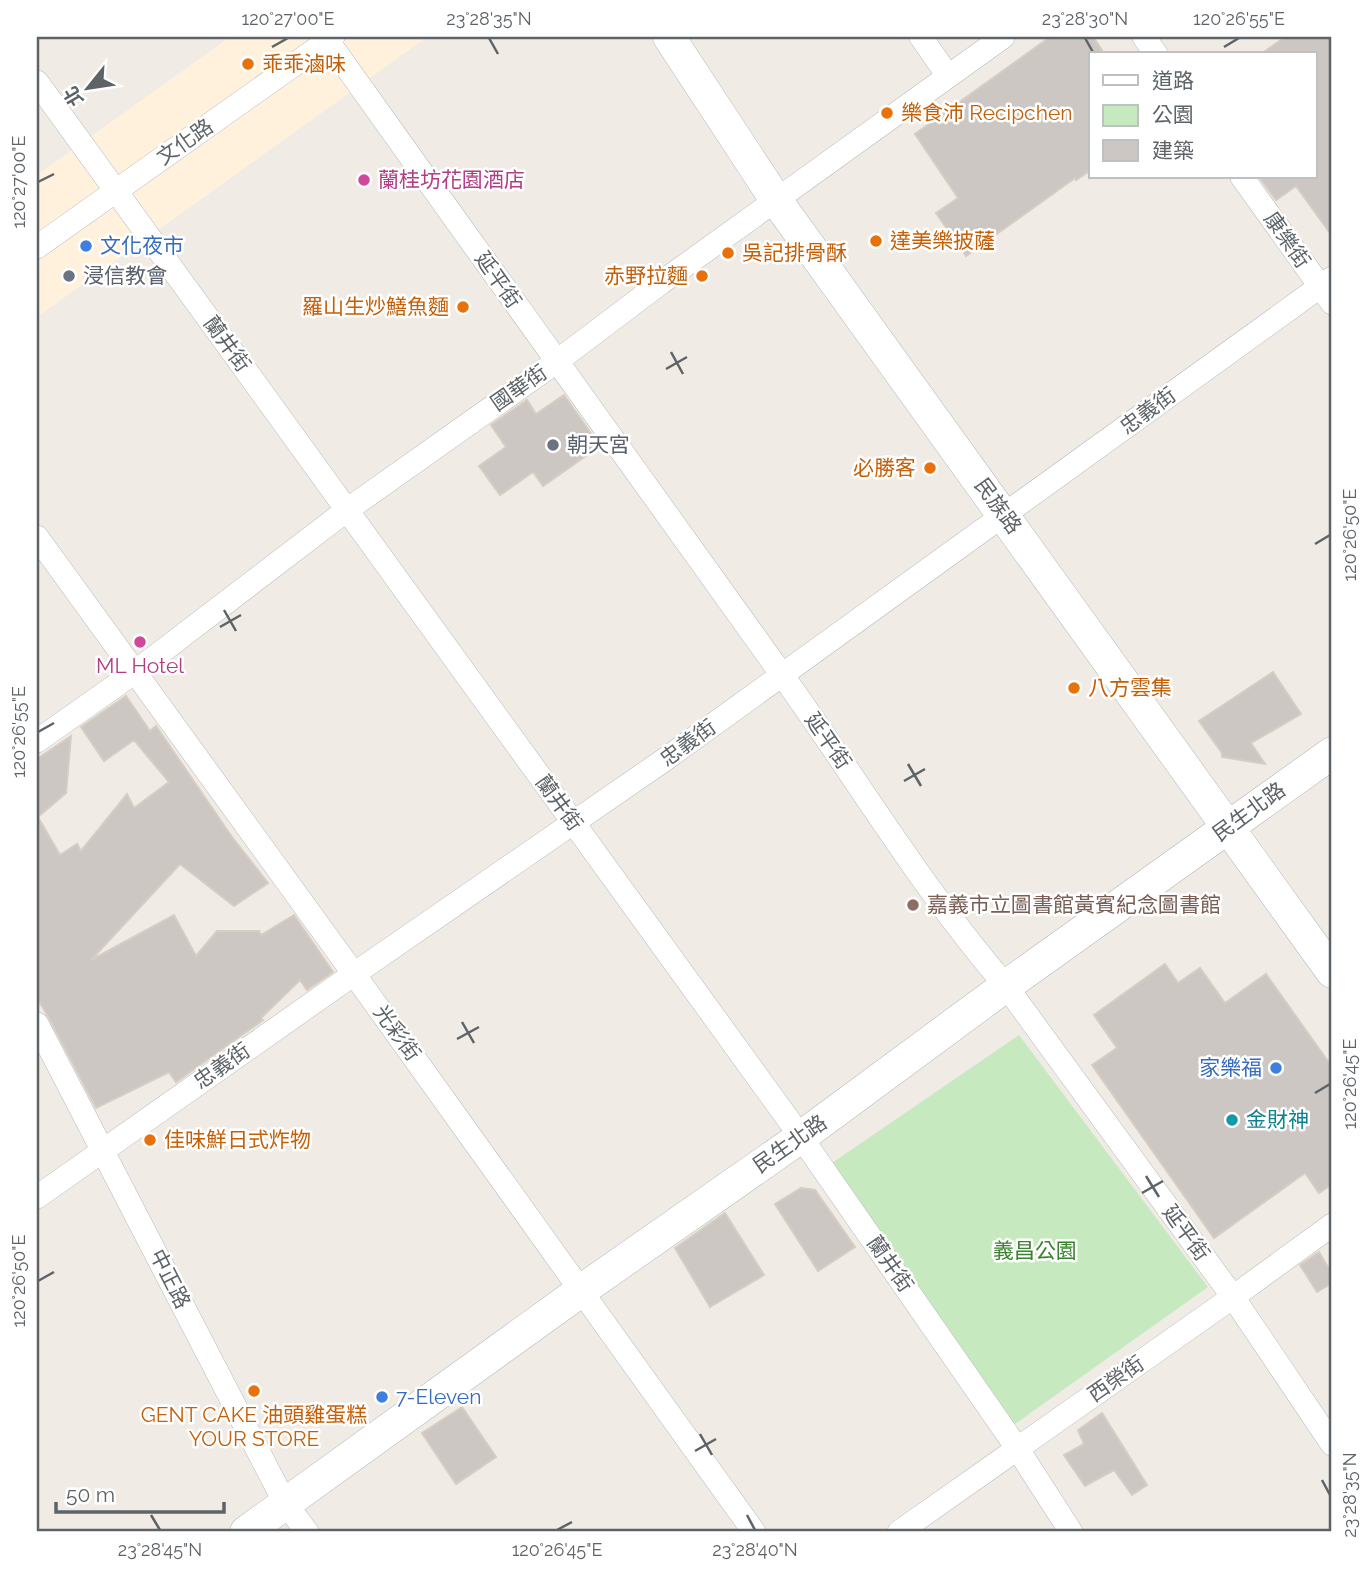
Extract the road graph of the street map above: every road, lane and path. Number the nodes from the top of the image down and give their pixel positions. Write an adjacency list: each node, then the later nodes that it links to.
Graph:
1 (670, 37): 11 (main road, 民族路)
2 (921, 37): 7 (street)
3 (1003, 37): 7 (street, 國華街)
4 (1144, 37): 6 (street)
5 (329, 38): 10 (street, 文化路); 14 (street, 延平街)
6 (1155, 52)
7 (948, 76): 11 (street, 國華街)
8 (37, 82): 10 (street, 蘭井街)
9 (1243, 178): 13 (street, 康樂街)
10 (116, 191): 12 (street, 文化路); 15 (street, 蘭井街)
11 (776, 200): 14 (street, 國華街); 16 (main road, 民族路)
12 (37, 247)
13 (1328, 289): 16 (street, 忠義街)
14 (556, 362): 15 (street, 國華街); 19 (street, 延平街)
15 (347, 510): 18 (street, 國華街); 22 (street, 蘭井街)
16 (1004, 514): 19 (street, 忠義街); 23 (main road, 民族路)
17 (37, 537): 18 (street, 光彩街)
18 (135, 673): 20 (street, 國華街); 25 (street, 光彩街)
19 (781, 674): 22 (street, 忠義街); 26 (street, 延平街)
20 (37, 741)
21 (1332, 753): 23 (main road, 民生北路)
22 (573, 823): 25 (street, 忠義街); 28 (street, 蘭井街)
23 (1229, 827): 24 (main road, 民族路); 26 (main road, 民生北路)
24 (1332, 972)
25 (354, 974): 29 (street, 忠義街); 32 (street, 光彩街)
26 (1006, 986): 28 (main road, 民生北路); 33 (street, 延平街)
27 (37, 1024): 29 (street, 中正路)
28 (801, 1137): 32 (main road, 民生北路); 35 (street, 蘭井街)
29 (103, 1149): 30 (street, 忠義街); 36 (street, 中正路)
30 (37, 1197)
31 (1332, 1225): 33 (street, 西榮街)
32 (582, 1290): 36 (main road, 民生北路); 39 (street, 光彩街)
33 (1233, 1297): 34 (street, 延平街); 35 (street, 西榮街)
34 (1332, 1444)
35 (1017, 1448): 40 (street, 西榮街); 41 (street, 蘭井街)
36 (285, 1503): 37 (main road, 民生北路); 38 (street, 中正路)
37 (246, 1532)
38 (307, 1532)
39 (754, 1532)
40 (899, 1532)
41 (1071, 1532)

